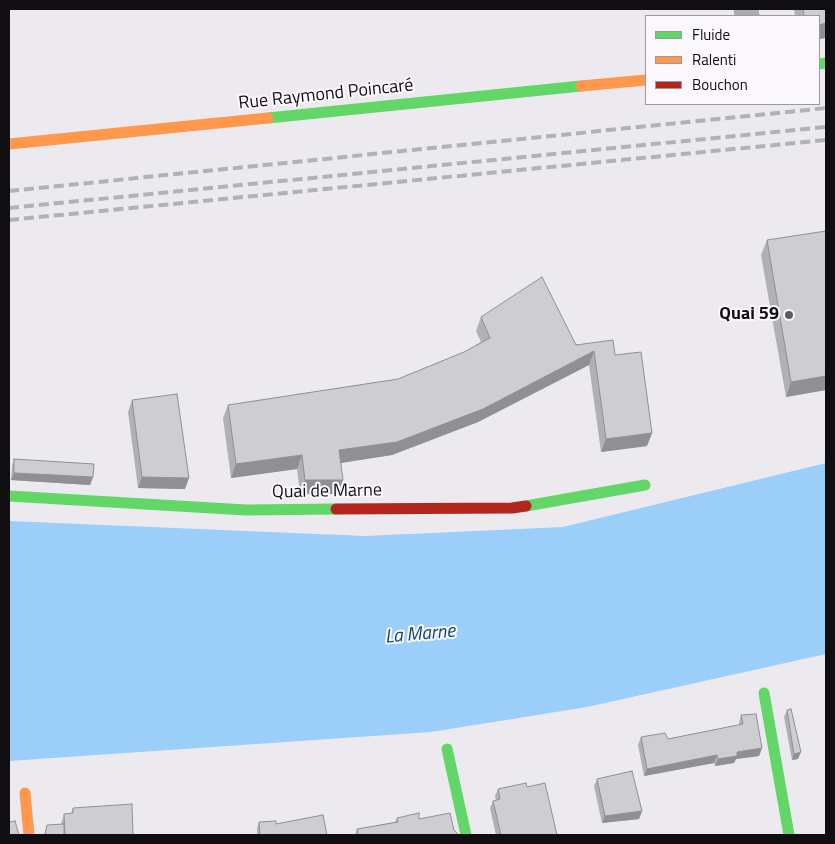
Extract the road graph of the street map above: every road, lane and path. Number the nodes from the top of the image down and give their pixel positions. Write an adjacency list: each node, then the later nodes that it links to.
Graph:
1 (645, 80): 2 (street, Rue Raymond Poincaré)
2 (9, 144)
3 (645, 485): 4 (street, Quai de Marne)
4 (9, 496)
5 (764, 693): 10 (street)
6 (447, 749): 9 (street)
7 (25, 793): 8 (street)
8 (29, 835)
9 (466, 835)
10 (789, 835)

